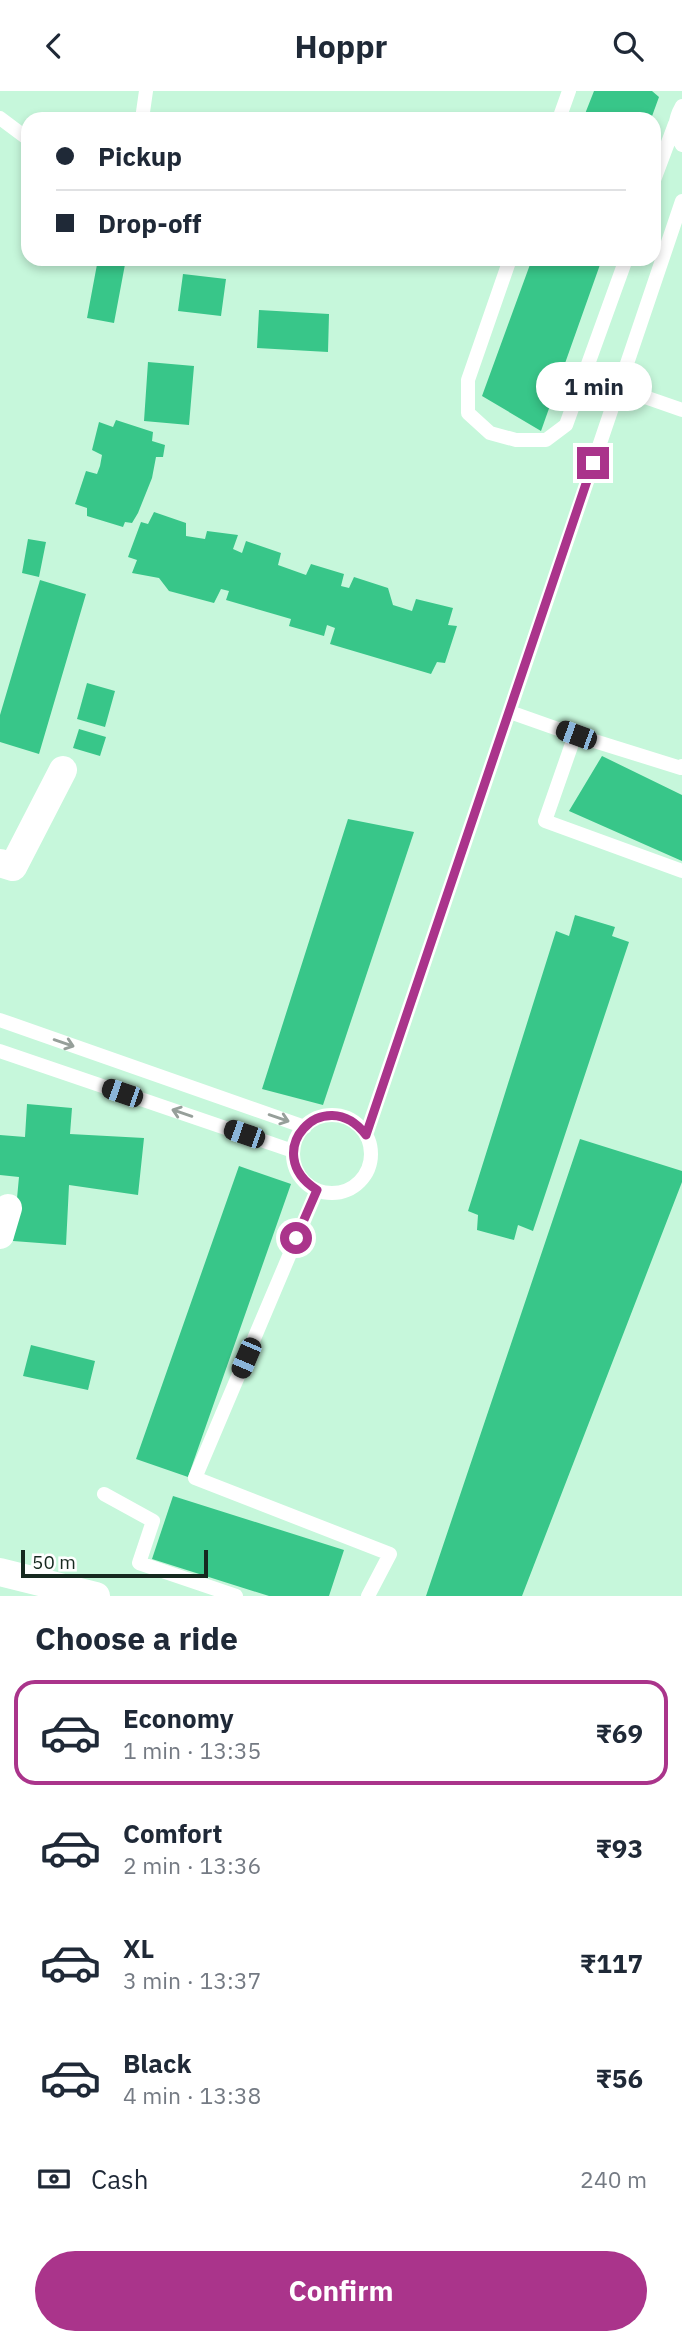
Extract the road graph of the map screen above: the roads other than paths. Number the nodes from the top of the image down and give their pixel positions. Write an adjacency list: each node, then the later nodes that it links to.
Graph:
1 (146, 91): 4 (lane)
2 (569, 91): 5 (lane)
3 (682, 106): 7 (lane)
4 (143, 112)
5 (562, 112)
6 (0, 118): 8 (lane)
7 (675, 124): 9 (lane); 10 (lane)
8 (21, 134)
9 (682, 145)
10 (661, 161)
11 (682, 201): 12 (lane)
12 (661, 264)
13 (508, 266): 14 (lane)
14 (623, 266)
15 (660, 266): 16 (lane)
16 (619, 389): 17 (lane); 18 (lane)
17 (682, 410)
18 (510, 712): 19 (lane); 27 (lane)
19 (576, 735): 20 (lane); 23 (lane)
20 (682, 766)
21 (63, 770): 22 (street)
22 (0, 863)
23 (682, 871)
24 (0, 1020): 26 (lane, one-way to 26)
25 (0, 1051): 28 (lane, one-way to 25)
26 (305, 1127): 27 (lane); 28 (lane)
27 (366, 1135): 29 (lane)
28 (293, 1151): 29 (lane)
29 (317, 1190): 36 (lane)
30 (8, 1207): 31 (street)
31 (0, 1235)
32 (104, 1494): 35 (lane)
33 (0, 1572): 34 (street)
34 (96, 1596)
35 (236, 1596)
36 (368, 1596)

